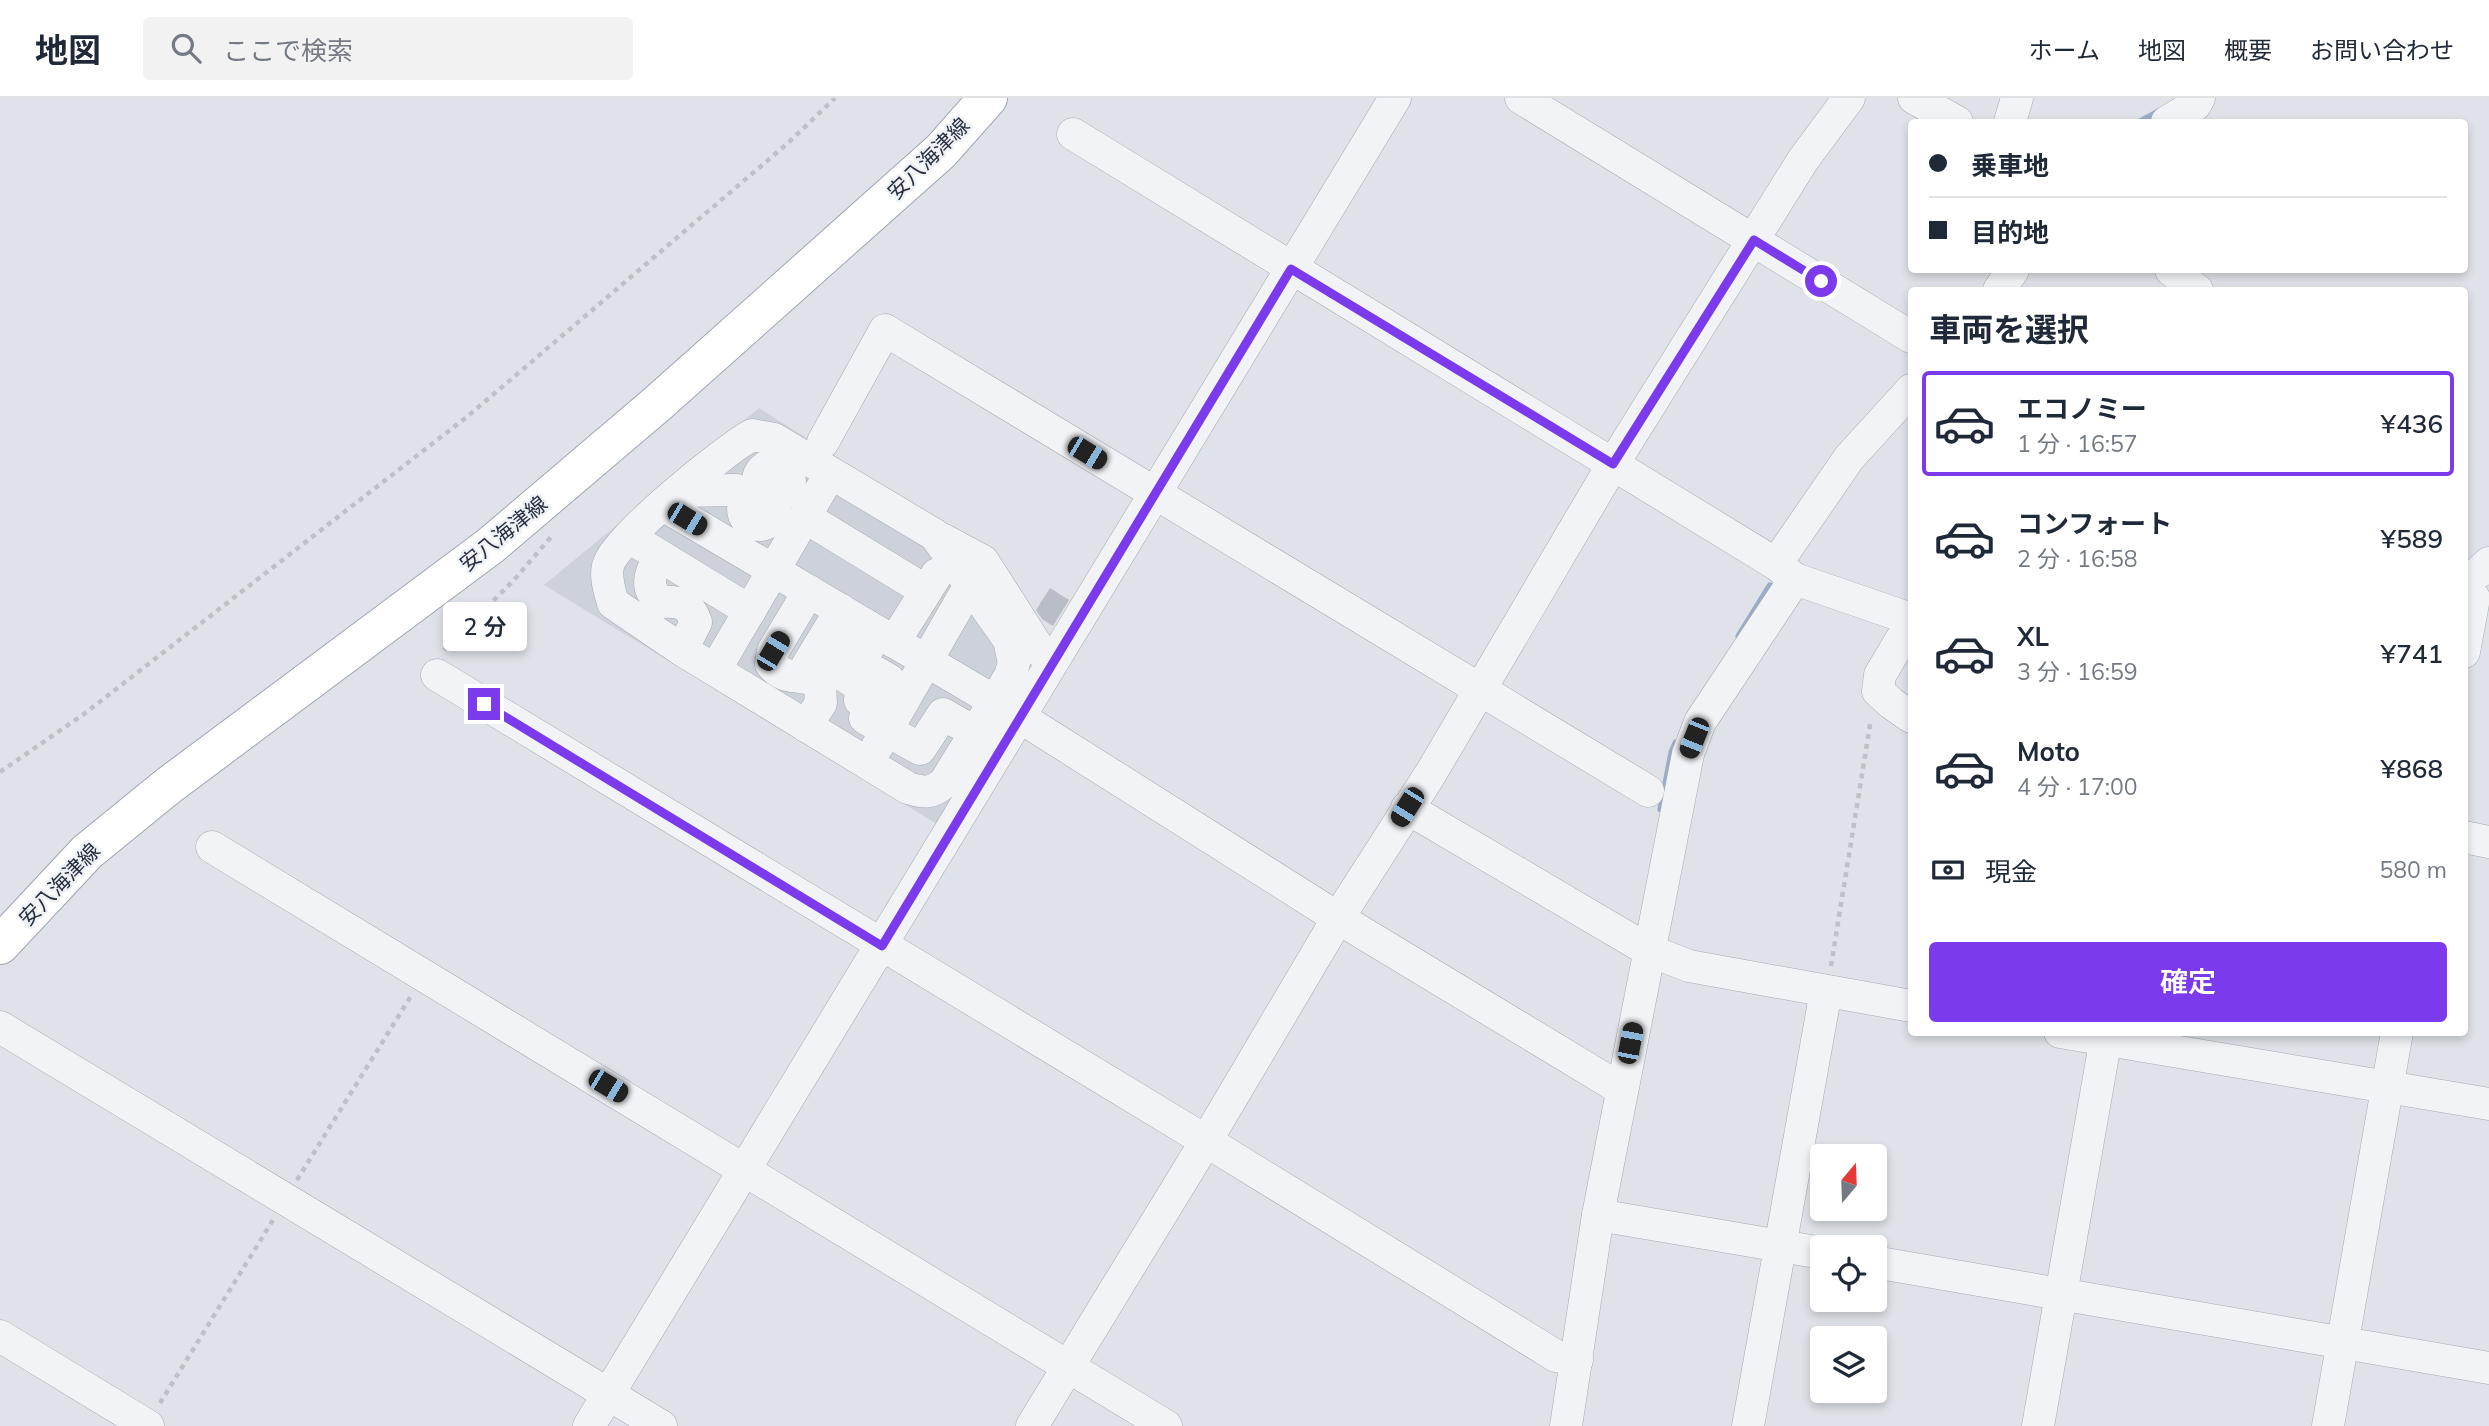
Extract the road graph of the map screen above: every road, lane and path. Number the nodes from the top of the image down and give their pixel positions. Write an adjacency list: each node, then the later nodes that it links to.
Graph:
1 (835, 98): 57 (path)
2 (988, 98): 64 (main road, 安八海津線)
3 (1395, 98): 14 (street)
4 (1521, 98): 13 (street)
5 (1849, 98): 13 (street)
6 (1914, 98): 9 (street)
7 (2017, 98): 10 (street)
8 (2199, 98): 11 (street)
9 (1952, 119)
10 (2011, 119)
11 (2172, 119)
12 (1073, 134): 14 (street)
13 (1754, 240): 17 (street); 21 (street)
14 (1291, 269): 21 (street); 23 (street)
15 (2175, 273): 16 (street)
16 (2193, 287)
17 (1908, 335)
18 (1908, 393): 32 (street)
19 (822, 442): 23 (street)
20 (732, 447): 22 (street); 22 (street); 24 (street)
21 (1613, 464): 32 (street); 48 (street)
22 (793, 492): 24 (street); 26 (street); 26 (street); 28 (street); 31 (street); 35 (street)
23 (1154, 494): 48 (street); 50 (street)
24 (671, 498): 26 (street); 27 (street)
25 (556, 531): 47 (path)
26 (733, 535): 31 (street)
27 (629, 537): 29 (street); 43 (street)
28 (942, 545): 33 (street); 35 (street); 44 (street)
29 (660, 556): 37 (street); 43 (street)
30 (2489, 563): 36 (street)
31 (773, 570): 34 (street); 37 (street)
32 (1786, 571): 38 (street); 66 (street)
33 (970, 585): 45 (street); 50 (street)
34 (809, 591): 40 (street); 52 (street)
35 (926, 591): 40 (street)
36 (2473, 595): 41 (street)
37 (750, 611): 46 (street)
38 (1908, 620)
39 (1908, 626): 49 (street)
40 (869, 627): 42 (street); 45 (street); 53 (street); 55 (street)
41 (2468, 627)
42 (810, 647)
43 (682, 650): 46 (street)
44 (1041, 652)
45 (926, 661): 50 (street); 53 (street)
46 (715, 670): 52 (street)
47 (437, 675): 65 (street)
48 (1480, 689): 58 (street); 59 (street)
49 (1878, 691): 51 (street); 68 (path)
50 (1007, 711): 54 (street); 63 (street); 65 (street)
51 (1908, 715)
52 (806, 726): 55 (street)
53 (886, 730): 54 (street); 56 (street)
54 (976, 733): 56 (street)
55 (835, 743): 56 (street)
56 (867, 763)
57 (0, 772)
58 (1648, 791)
59 (1407, 807): 63 (street); 66 (street)
60 (2468, 838): 61 (street)
61 (2489, 842)
62 (212, 847): 67 (street)
63 (1338, 918): 74 (street); 76 (street)
64 (0, 945)
65 (882, 946): 76 (street); 77 (street)
66 (1648, 950): 68 (street); 74 (street)
67 (424, 975): 77 (street); 78 (path)
68 (1826, 991): 69 (street); 80 (street)
69 (1908, 1005)
70 (0, 1027): 78 (street)
71 (2106, 1036): 73 (street); 83 (street)
72 (2396, 1036): 73 (street)
73 (2388, 1087): 75 (street); 85 (street)
74 (1621, 1089): 79 (street)
75 (2489, 1104)
76 (1206, 1141): 86 (street); 87 (street)
77 (746, 1169): 87 (street); 89 (street)
78 (286, 1198): 89 (street); 90 (path)
79 (1598, 1214): 80 (street); 86 (street)
80 (1780, 1246): 81 (street); 96 (street)
81 (1810, 1251)
82 (1887, 1264): 83 (street)
83 (2062, 1295): 85 (street); 97 (street)
84 (0, 1336): 90 (street)
85 (2343, 1343): 88 (street); 98 (street)
86 (1577, 1360): 95 (street)
87 (1068, 1366): 93 (street); 94 (street)
88 (2489, 1368)
89 (608, 1394): 91 (street); 92 (street)
90 (148, 1426)
91 (589, 1426)
92 (661, 1426)
93 (1032, 1426)
94 (1166, 1426)
95 (1566, 1426)
96 (1748, 1426)
97 (2038, 1426)
98 (2328, 1426)

